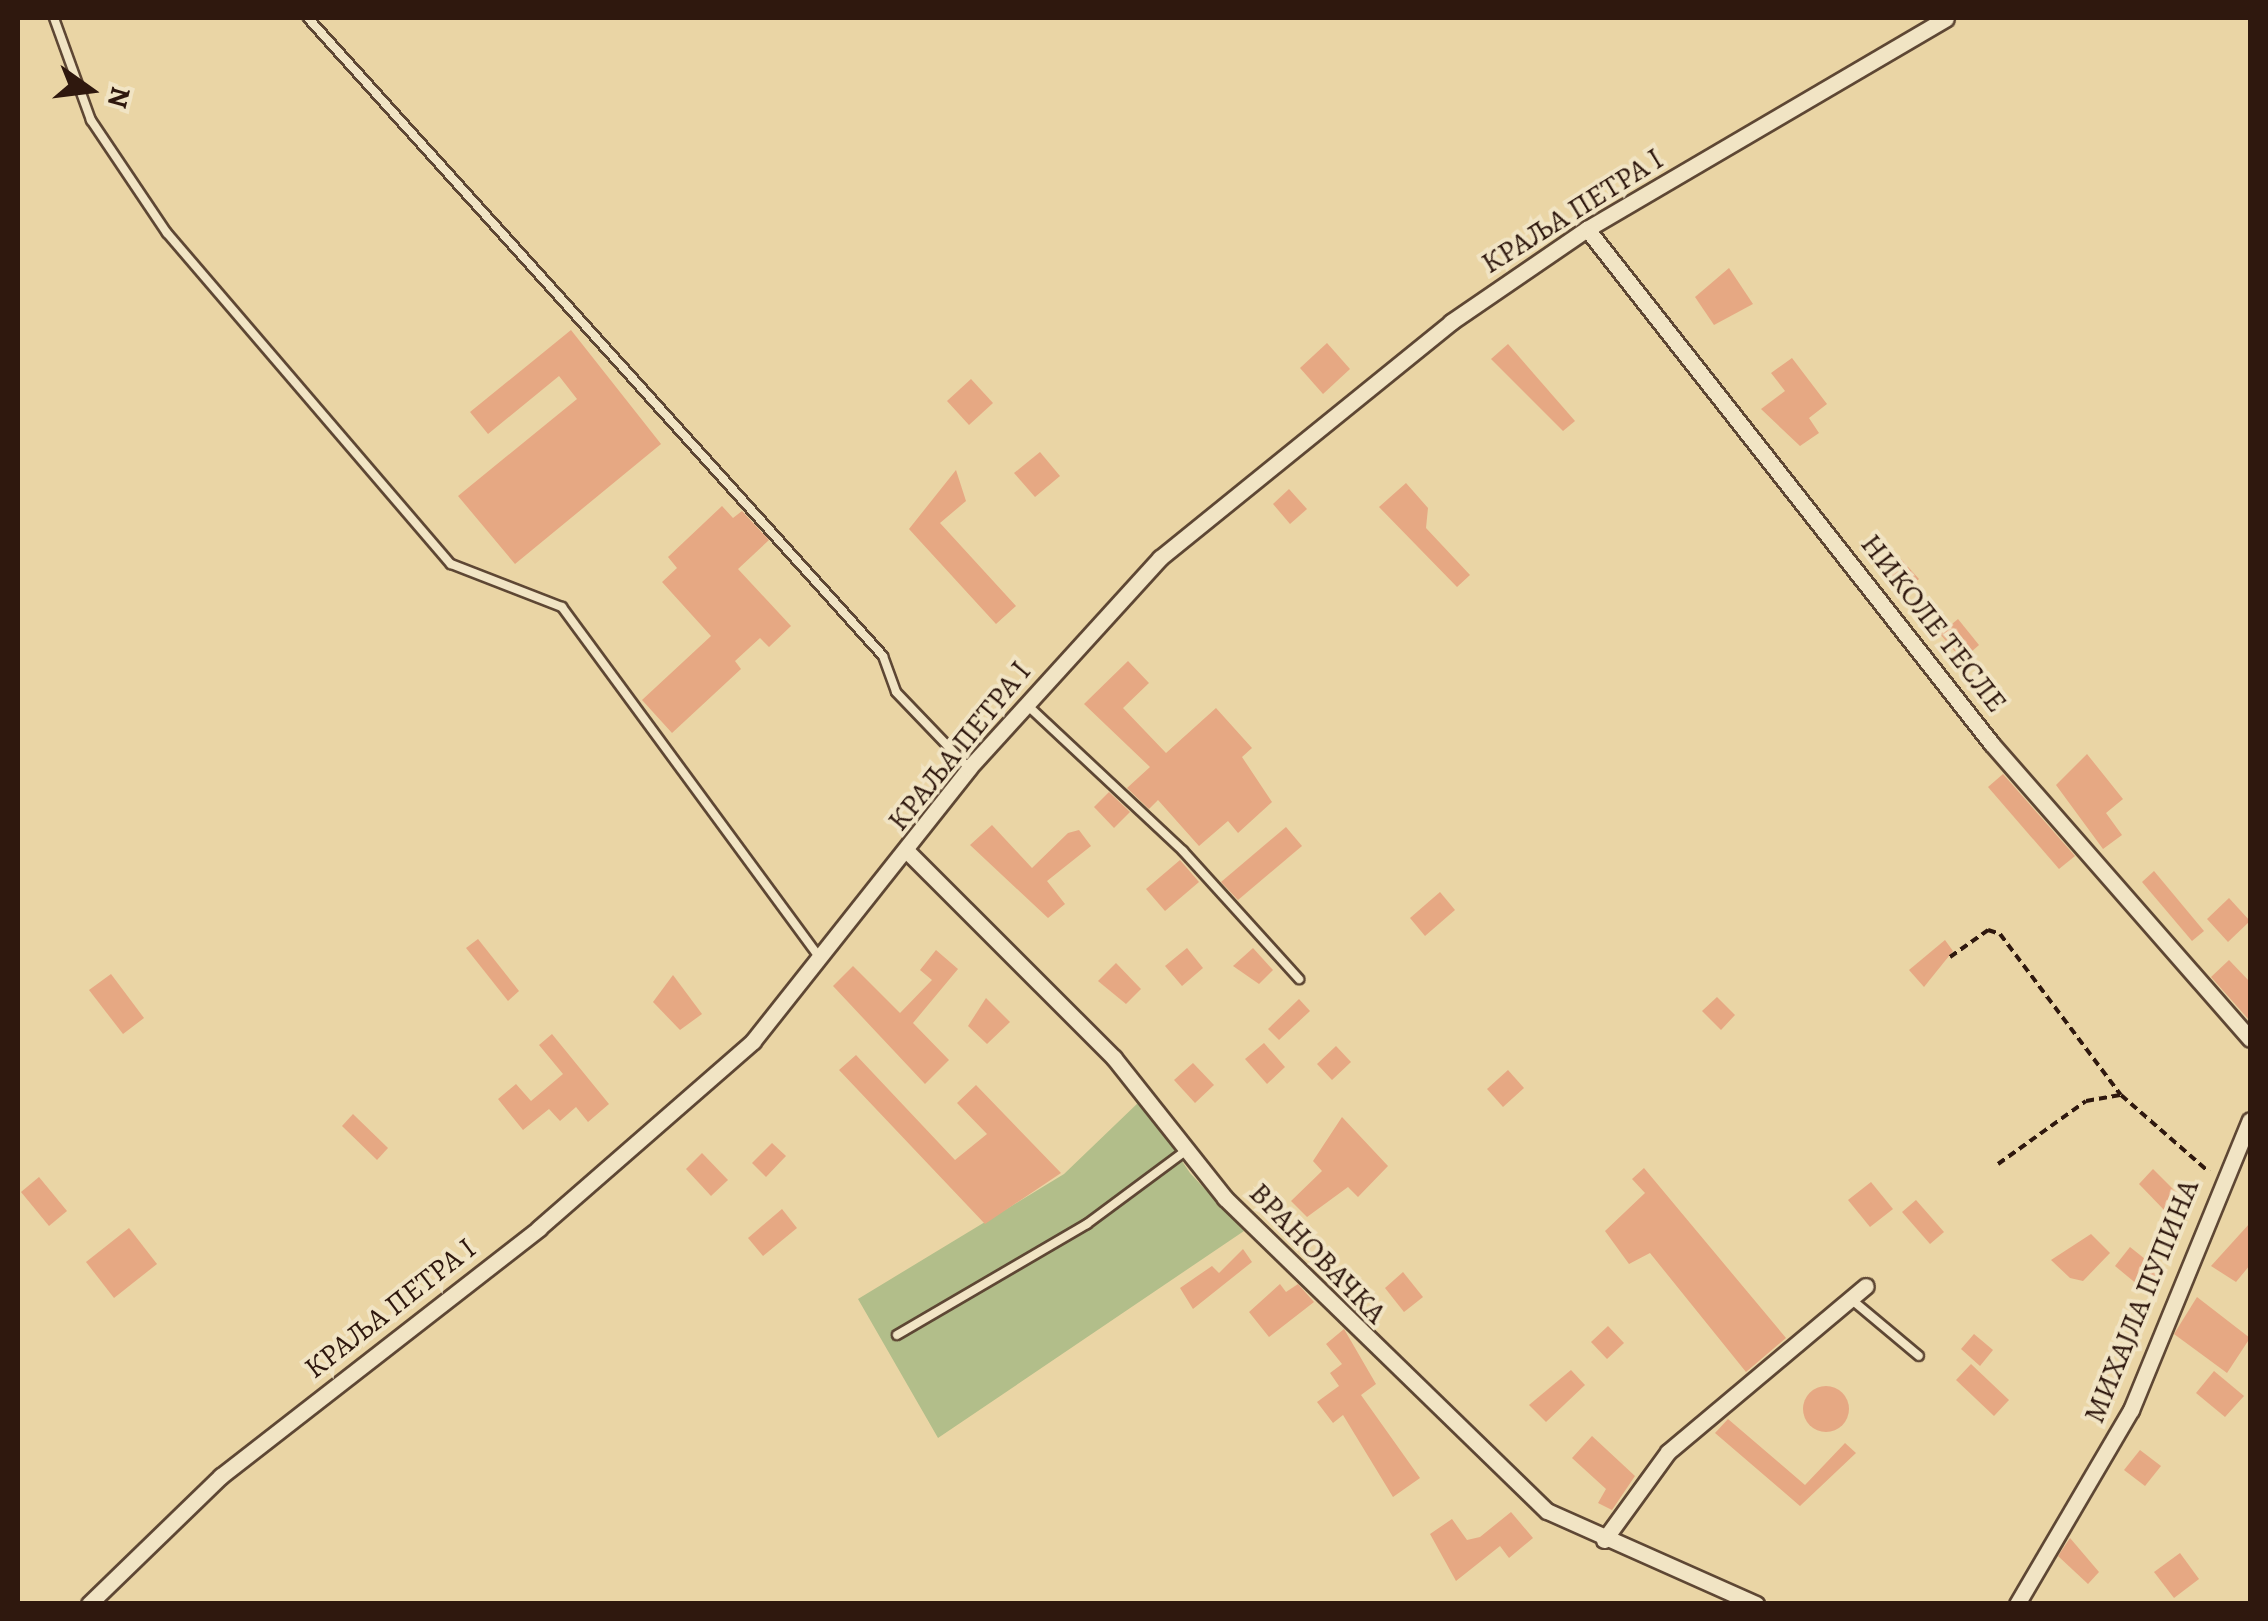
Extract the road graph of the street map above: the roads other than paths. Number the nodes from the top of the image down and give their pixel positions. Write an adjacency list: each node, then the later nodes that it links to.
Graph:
1 (54, 18): 8 (lane)
2 (308, 18): 6 (lane)
3 (1946, 18): 4 (street, КРАЉА ПЕТРА I)
4 (1587, 230): 5 (street, КРАЉА ПЕТРА I); 10 (street, НИКОЛЕ ТЕСЛЕ)
5 (1026, 704): 6 (street, КРАЉА ПЕТРА I); 9 (lane)
6 (969, 768): 7 (street, КРАЉА ПЕТРА I)
7 (908, 852): 8 (street, КРАЉА ПЕТРА I); 12 (street, ВРАНОВАЧКА)
8 (820, 958): 18 (street, КРАЉА ПЕТРА I)
9 (1299, 979)
10 (2250, 1039)
11 (2250, 1120): 20 (street, МИХАЈЛА ПУПИНА)
12 (1184, 1152): 15 (lane); 17 (street, ВРАНОВАЧКА)
13 (1866, 1286): 14 (street)
14 (1852, 1300): 16 (lane); 17 (street)
15 (896, 1334)
16 (1919, 1356)
17 (1604, 1540): 19 (street, ВРАНОВАЧКА)
18 (90, 1604)
19 (1756, 1604)
20 (2017, 1604)

